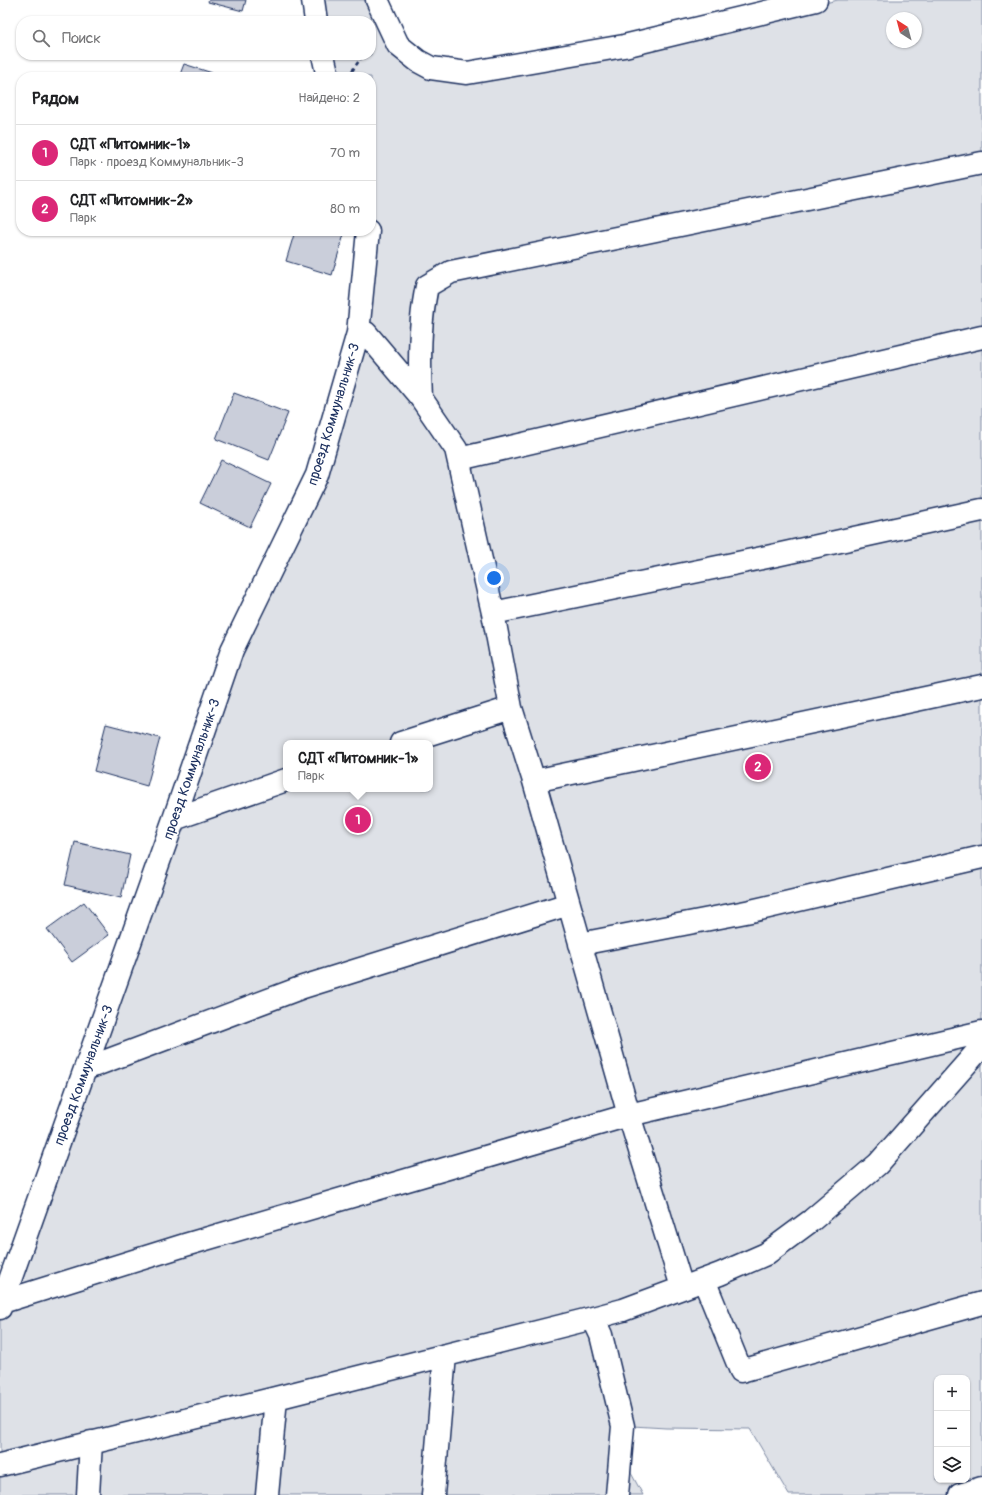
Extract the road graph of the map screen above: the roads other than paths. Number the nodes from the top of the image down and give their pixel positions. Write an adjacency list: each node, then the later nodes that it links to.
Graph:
1 (313, 0): 4 (street)
2 (377, 0): 3 (street)
3 (816, 0)
4 (315, 16)
5 (324, 60): 6 (street)
6 (327, 72)
7 (982, 163): 11 (street)
8 (368, 236): 9 (street, проезд Коммунальник-3)
9 (358, 333): 11 (street); 20 (street, проезд Коммунальник-3)
10 (982, 337): 12 (street)
11 (421, 398): 12 (street)
12 (459, 459): 14 (street)
13 (982, 510): 14 (street)
14 (493, 613): 16 (street)
15 (982, 686): 19 (street)
16 (511, 708): 17 (street); 19 (street)
17 (410, 740)
18 (283, 781): 20 (street)
19 (534, 782): 22 (street)
20 (174, 819): 26 (street, проезд Коммунальник-3)
21 (982, 857): 23 (street)
22 (569, 904): 23 (street); 26 (street)
23 (580, 944): 27 (street)
24 (982, 1032): 27 (street)
25 (982, 1046): 28 (street)
26 (85, 1069): 31 (street, проезд Коммунальник-3)
27 (629, 1115): 29 (street); 31 (street)
28 (704, 1280): 29 (street); 30 (street)
29 (682, 1287): 32 (street)
30 (982, 1303)
31 (1, 1305)
32 (593, 1318): 33 (street); 37 (street)
33 (445, 1355): 34 (street); 41 (street)
34 (276, 1398): 35 (street); 40 (street)
35 (91, 1442): 36 (street); 39 (street)
36 (0, 1465)
37 (619, 1471): 42 (street); 43 (street)
38 (982, 1488): 44 (street)
39 (88, 1495)
40 (267, 1495)
41 (433, 1495)
42 (617, 1495)
43 (634, 1495)
44 (960, 1495)

